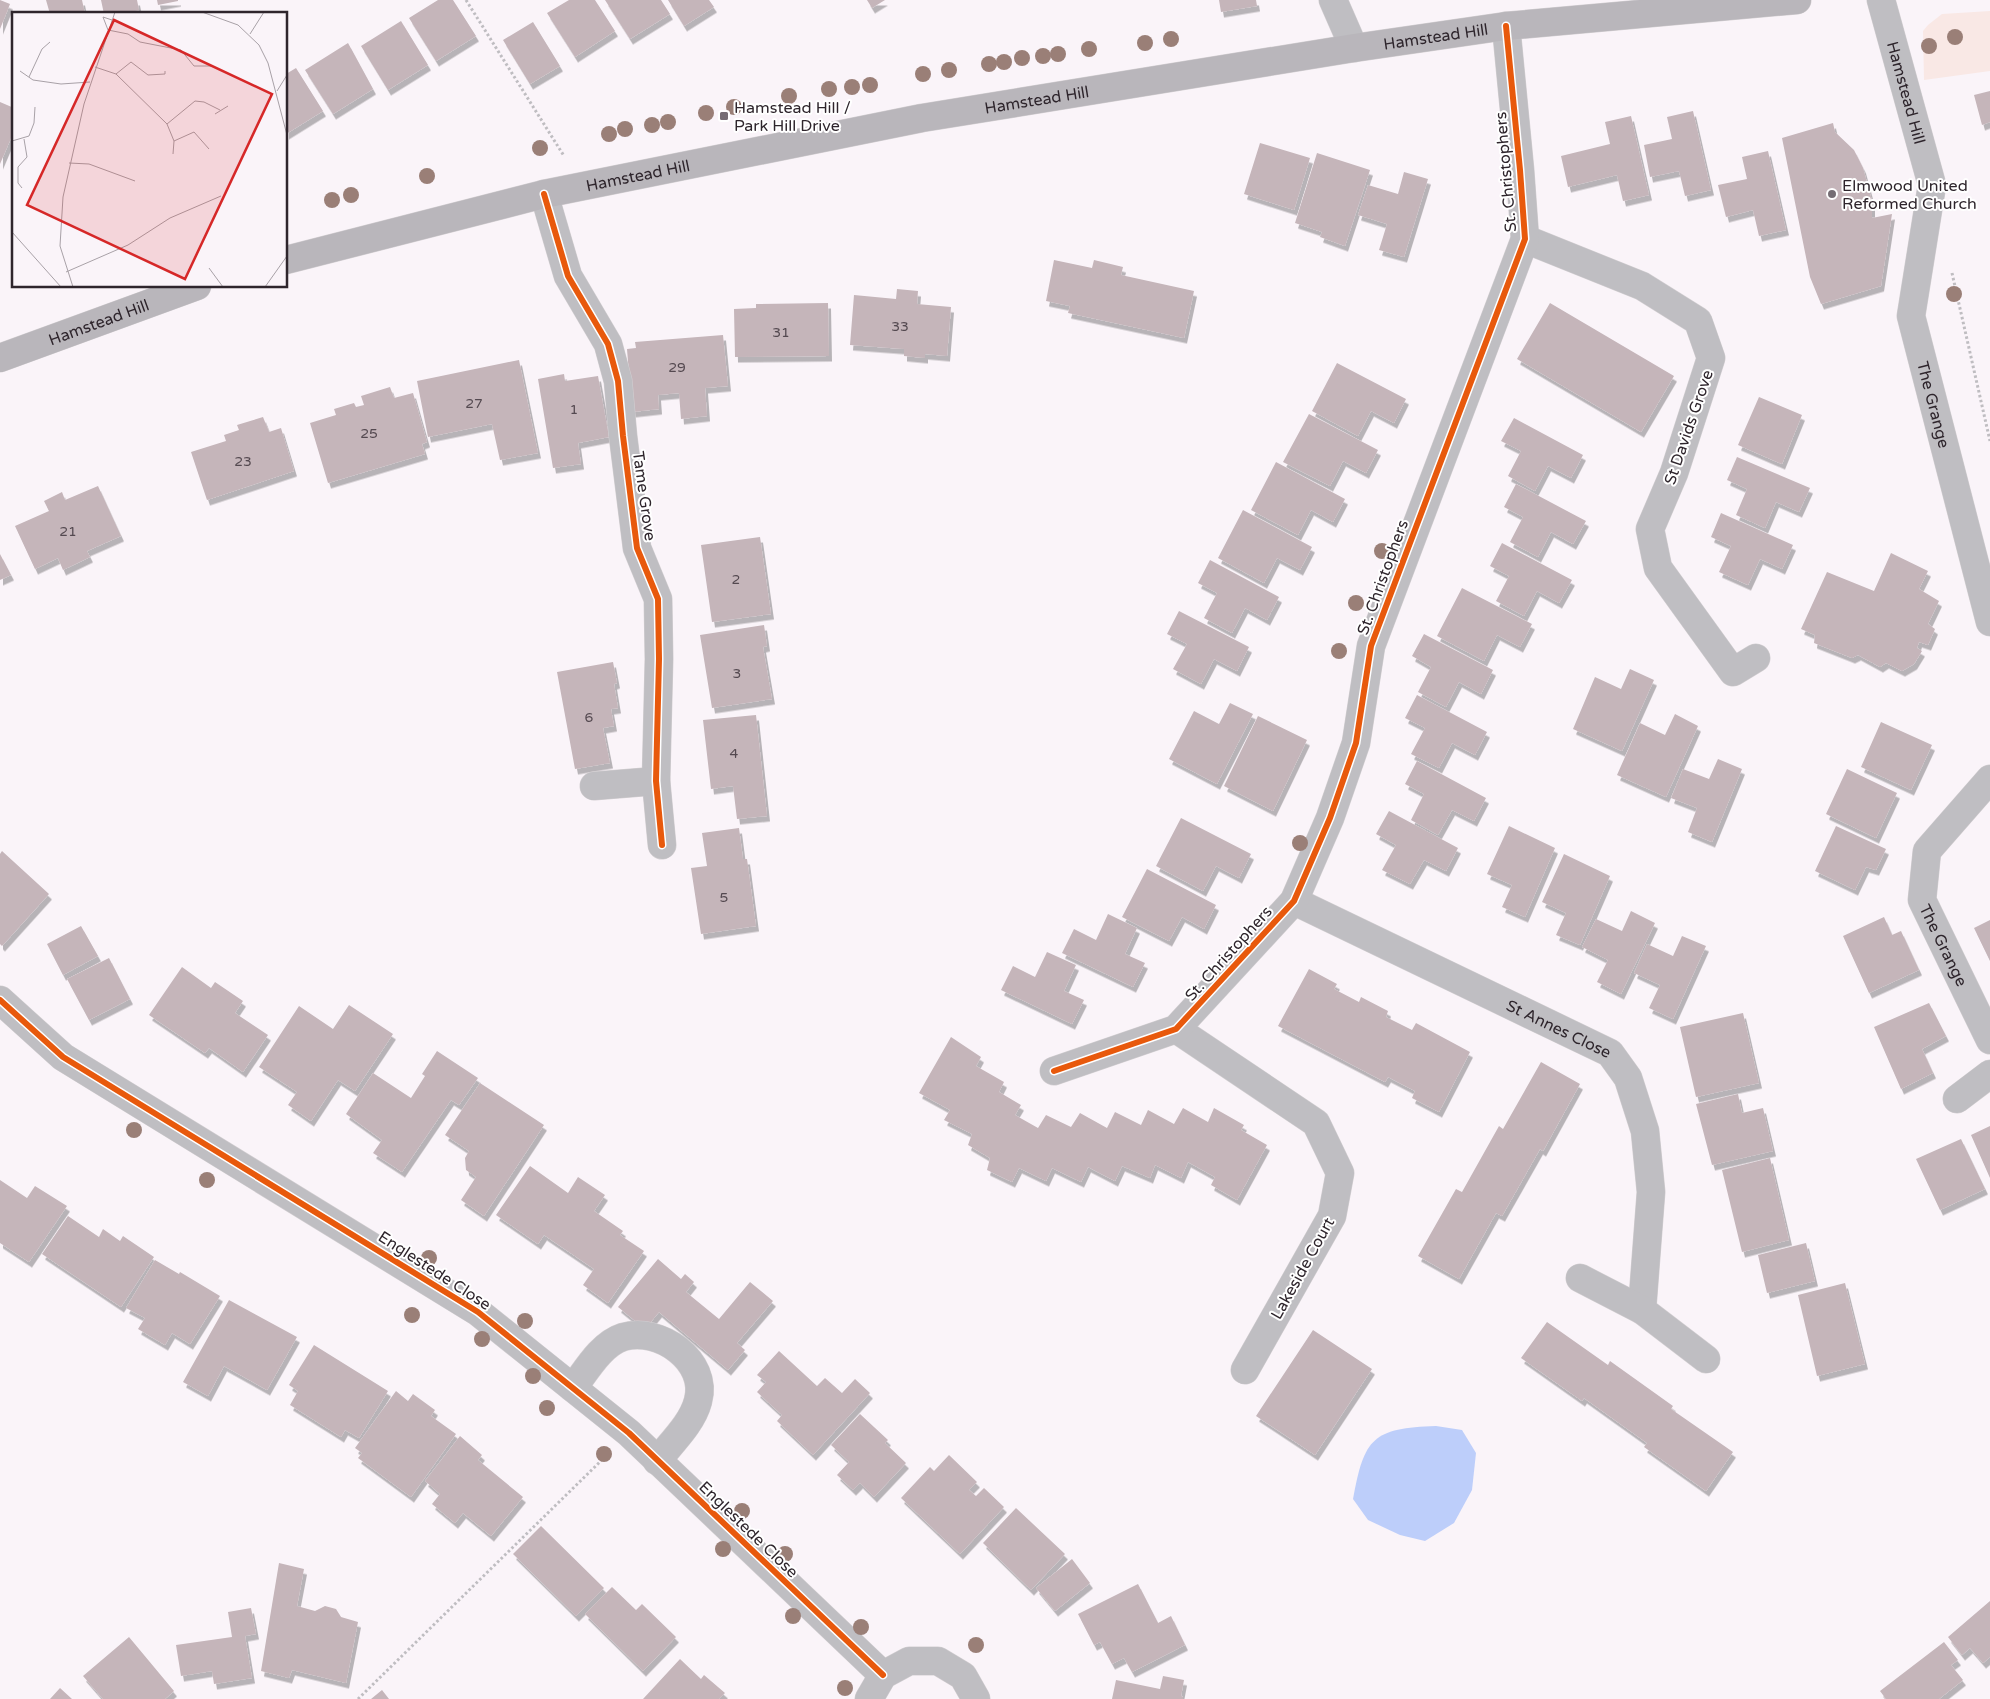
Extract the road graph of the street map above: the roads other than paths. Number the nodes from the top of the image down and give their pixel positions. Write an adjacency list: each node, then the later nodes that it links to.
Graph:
1 (1333, 0): 5 (street)
2 (1797, 0): 4 (main road, Hamstead Hill)
3 (1881, 0): 6 (street, Hamstead Hill)
4 (1506, 26): 5 (main road, Hamstead Hill); 8 (street, St. Christophers)
5 (1354, 48): 7 (main road, Hamstead Hill)
6 (1932, 185): 12 (street, The Grange)
7 (544, 194): 9 (main road, Hamstead Hill); 15 (street, Tame Grove)
8 (1525, 239): 13 (street, St Davids Grove); 18 (street, St. Christophers)
9 (288, 259)
10 (192, 288): 11 (main road, Hamstead Hill)
11 (0, 358)
12 (1990, 622)
13 (1756, 658)
14 (1990, 780): 21 (street, The Grange)
15 (656, 781): 16 (street); 17 (street, Tame Grove)
16 (594, 786)
17 (662, 845)
18 (1294, 901): 20 (street, St. Christophers); 26 (street, St Annes Close)
19 (0, 1000): 29 (street, Englestede Close)
20 (1176, 1030): 22 (street, St. Christophers); 28 (street, Lakeside Court)
21 (1990, 1040)
22 (1054, 1071)
23 (1990, 1074): 24 (street)
24 (1957, 1099)
25 (1580, 1278): 26 (street)
26 (1642, 1310): 27 (street)
27 (1706, 1360)
28 (1245, 1370)
29 (573, 1388): 30 (street, Englestede Close); 30 (street)
30 (657, 1461): 31 (street, Englestede Close)
31 (883, 1675): 32 (street); 33 (street)
32 (869, 1699)
33 (976, 1699)

